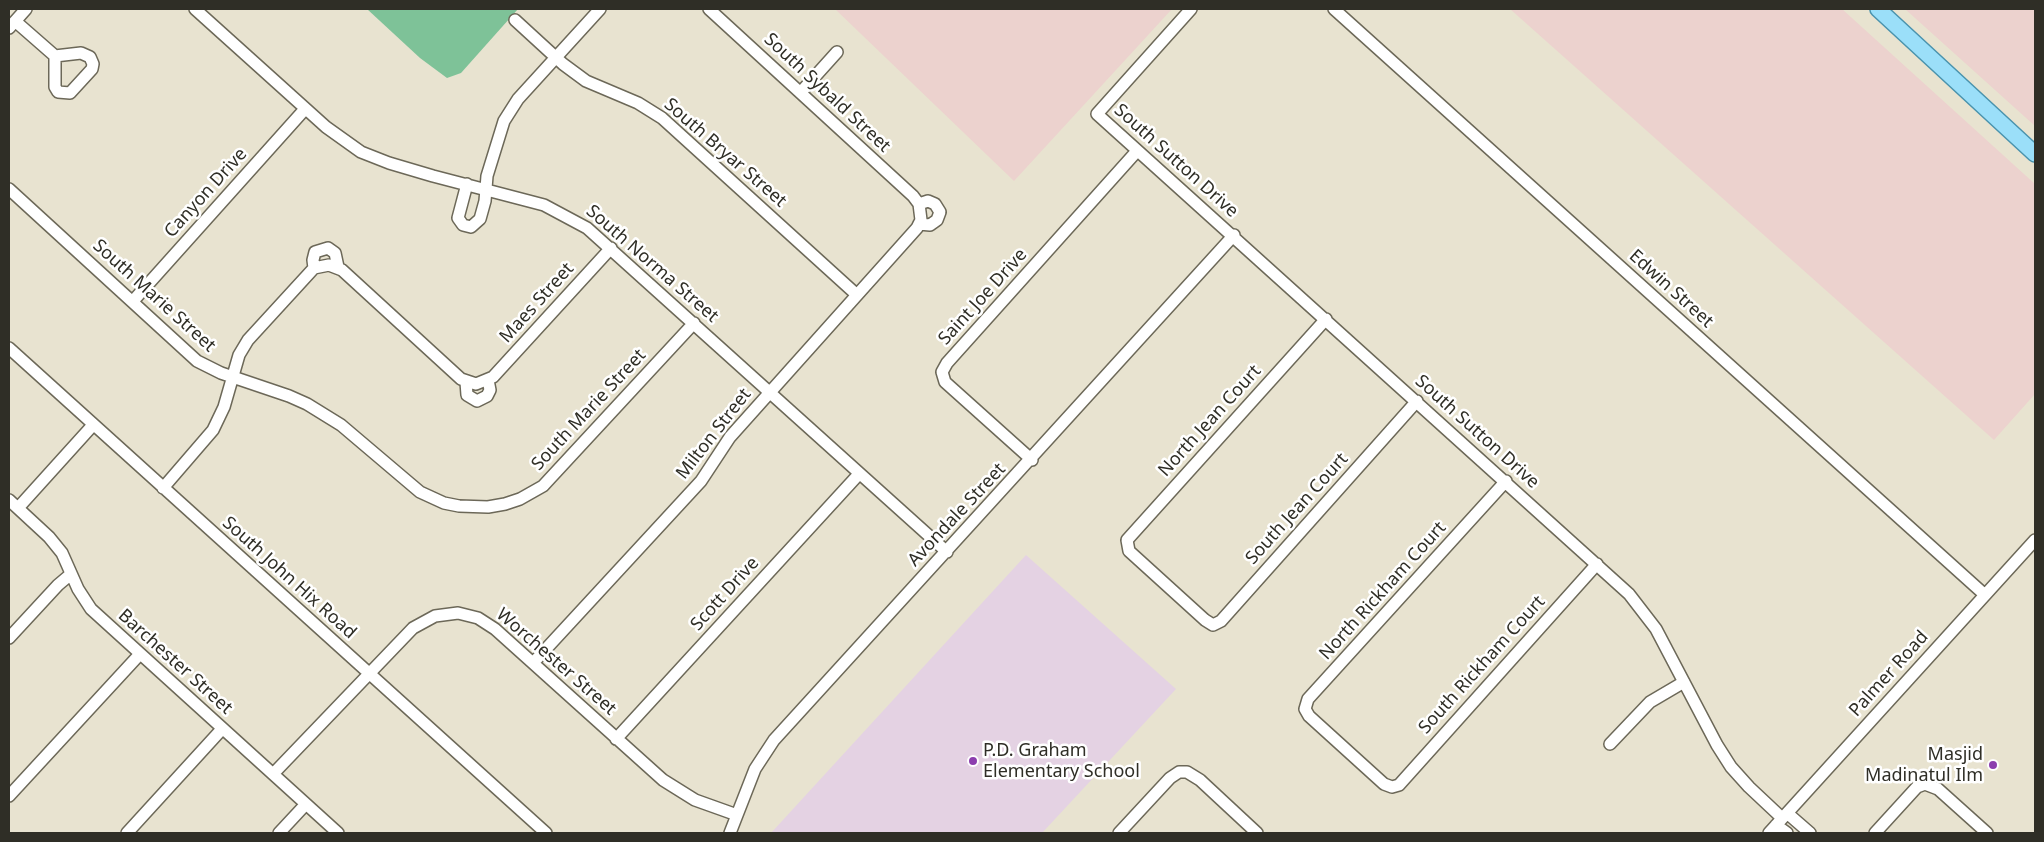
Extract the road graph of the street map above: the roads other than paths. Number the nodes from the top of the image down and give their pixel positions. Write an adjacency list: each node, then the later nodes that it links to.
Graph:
1 (26, 9): 9 (street)
2 (195, 9): 14 (street, South Norma Street)
3 (600, 9): 12 (street)
4 (709, 9): 13 (street, South Sybald Street)
5 (1191, 9): 15 (street, South Sutton Drive)
6 (1334, 9): 48 (street, Edwin Street)
7 (1878, 9): 16 (main road)
8 (514, 20): 12 (street, South Bryar Street)
9 (12, 25): 11 (street)
10 (837, 52): 13 (street)
11 (55, 56)
12 (556, 57): 19 (street); 27 (street, South Bryar Street)
13 (800, 92): 20 (street, South Sybald Street)
14 (305, 109): 17 (street, South Norma Street); 28 (street, Canyon Drive)
15 (1137, 151): 23 (street, South Sutton Drive); 38 (street, Saint Joe Drive)
16 (2035, 154)
17 (467, 184): 19 (street, South Norma Street); 19 (street)
18 (9, 189): 28 (street, South Marie Street)
19 (486, 189): 24 (street, South Norma Street)
20 (920, 208): 21 (street, South Sybald Street); 22 (street)
21 (940, 212): 22 (street, Milton Street)
22 (919, 224): 27 (street, Milton Street)
23 (1234, 235): 29 (street, South Sutton Drive); 38 (street, Avondale Street)
24 (611, 248): 30 (street, South Norma Street); 33 (street, Maes Street)
25 (338, 267): 26 (street); 26 (street, Maes Street); 34 (street, Maes Street)
26 (314, 268): 32 (street, Maes Street)
27 (857, 295): 35 (street, Milton Street)
28 (133, 301): 32 (street, South Marie Street)
29 (1326, 319): 36 (street, South Sutton Drive); 49 (street, North Jean Court)
30 (694, 323): 32 (street, South Marie Street); 35 (street, South Norma Street)
31 (9, 348): 37 (street, South John Hix Road)
32 (232, 377): 41 (street, Maes Street)
33 (488, 380): 34 (street); 34 (street, Maes Street)
34 (466, 382)
35 (769, 392): 39 (street, South Norma Street); 52 (street, Milton Street)
36 (1417, 401): 40 (street, South Sutton Drive); 49 (street, South Jean Court)
37 (93, 425): 41 (street, South John Hix Road); 43 (street)
38 (1032, 460): 45 (street, Avondale Street)
39 (859, 474): 45 (street, South Norma Street); 56 (street, Scott Drive)
40 (1506, 481): 46 (street, South Sutton Drive); 59 (street, North Rickham Court)
41 (163, 488): 53 (street, South John Hix Road)
42 (9, 500): 43 (street, Barchester Street)
43 (18, 508): 47 (street, Barchester Street)
44 (2035, 540): 48 (street, Palmer Road)
45 (947, 552): 62 (street, Avondale Street)
46 (1597, 564): 54 (street, South Sutton Drive); 59 (street, South Rickham Court)
47 (71, 574): 50 (street); 51 (street, Barchester Street)
48 (1985, 595): 63 (street, Palmer Road)
49 (1199, 614)
50 (9, 638)
51 (140, 654): 55 (street, Barchester Street); 60 (street)
52 (533, 663): 53 (street, Worchester Street); 56 (street, Worchester Street)
53 (368, 672): 58 (street, Worchester Street); 67 (street, South John Hix Road)
54 (1684, 682): 57 (street); 63 (street, South Sutton Drive)
55 (222, 728): 58 (street, Barchester Street); 64 (street)
56 (616, 739): 62 (street, Worchester Street)
57 (1610, 744)
58 (273, 774): 61 (street, Barchester Street)
59 (1392, 787)
60 (9, 796)
61 (306, 804): 65 (street); 66 (street, Barchester Street)
62 (737, 815): 68 (street, Avondale Street)
63 (1779, 822): 71 (street); 72 (street)
64 (127, 833)
65 (279, 833)
66 (338, 833)
67 (546, 833)
68 (730, 833)
69 (1119, 833): 70 (street)
70 (1257, 833)
71 (1787, 833)
72 (1810, 833)
73 (1875, 833): 74 (street)
74 (1987, 833)

